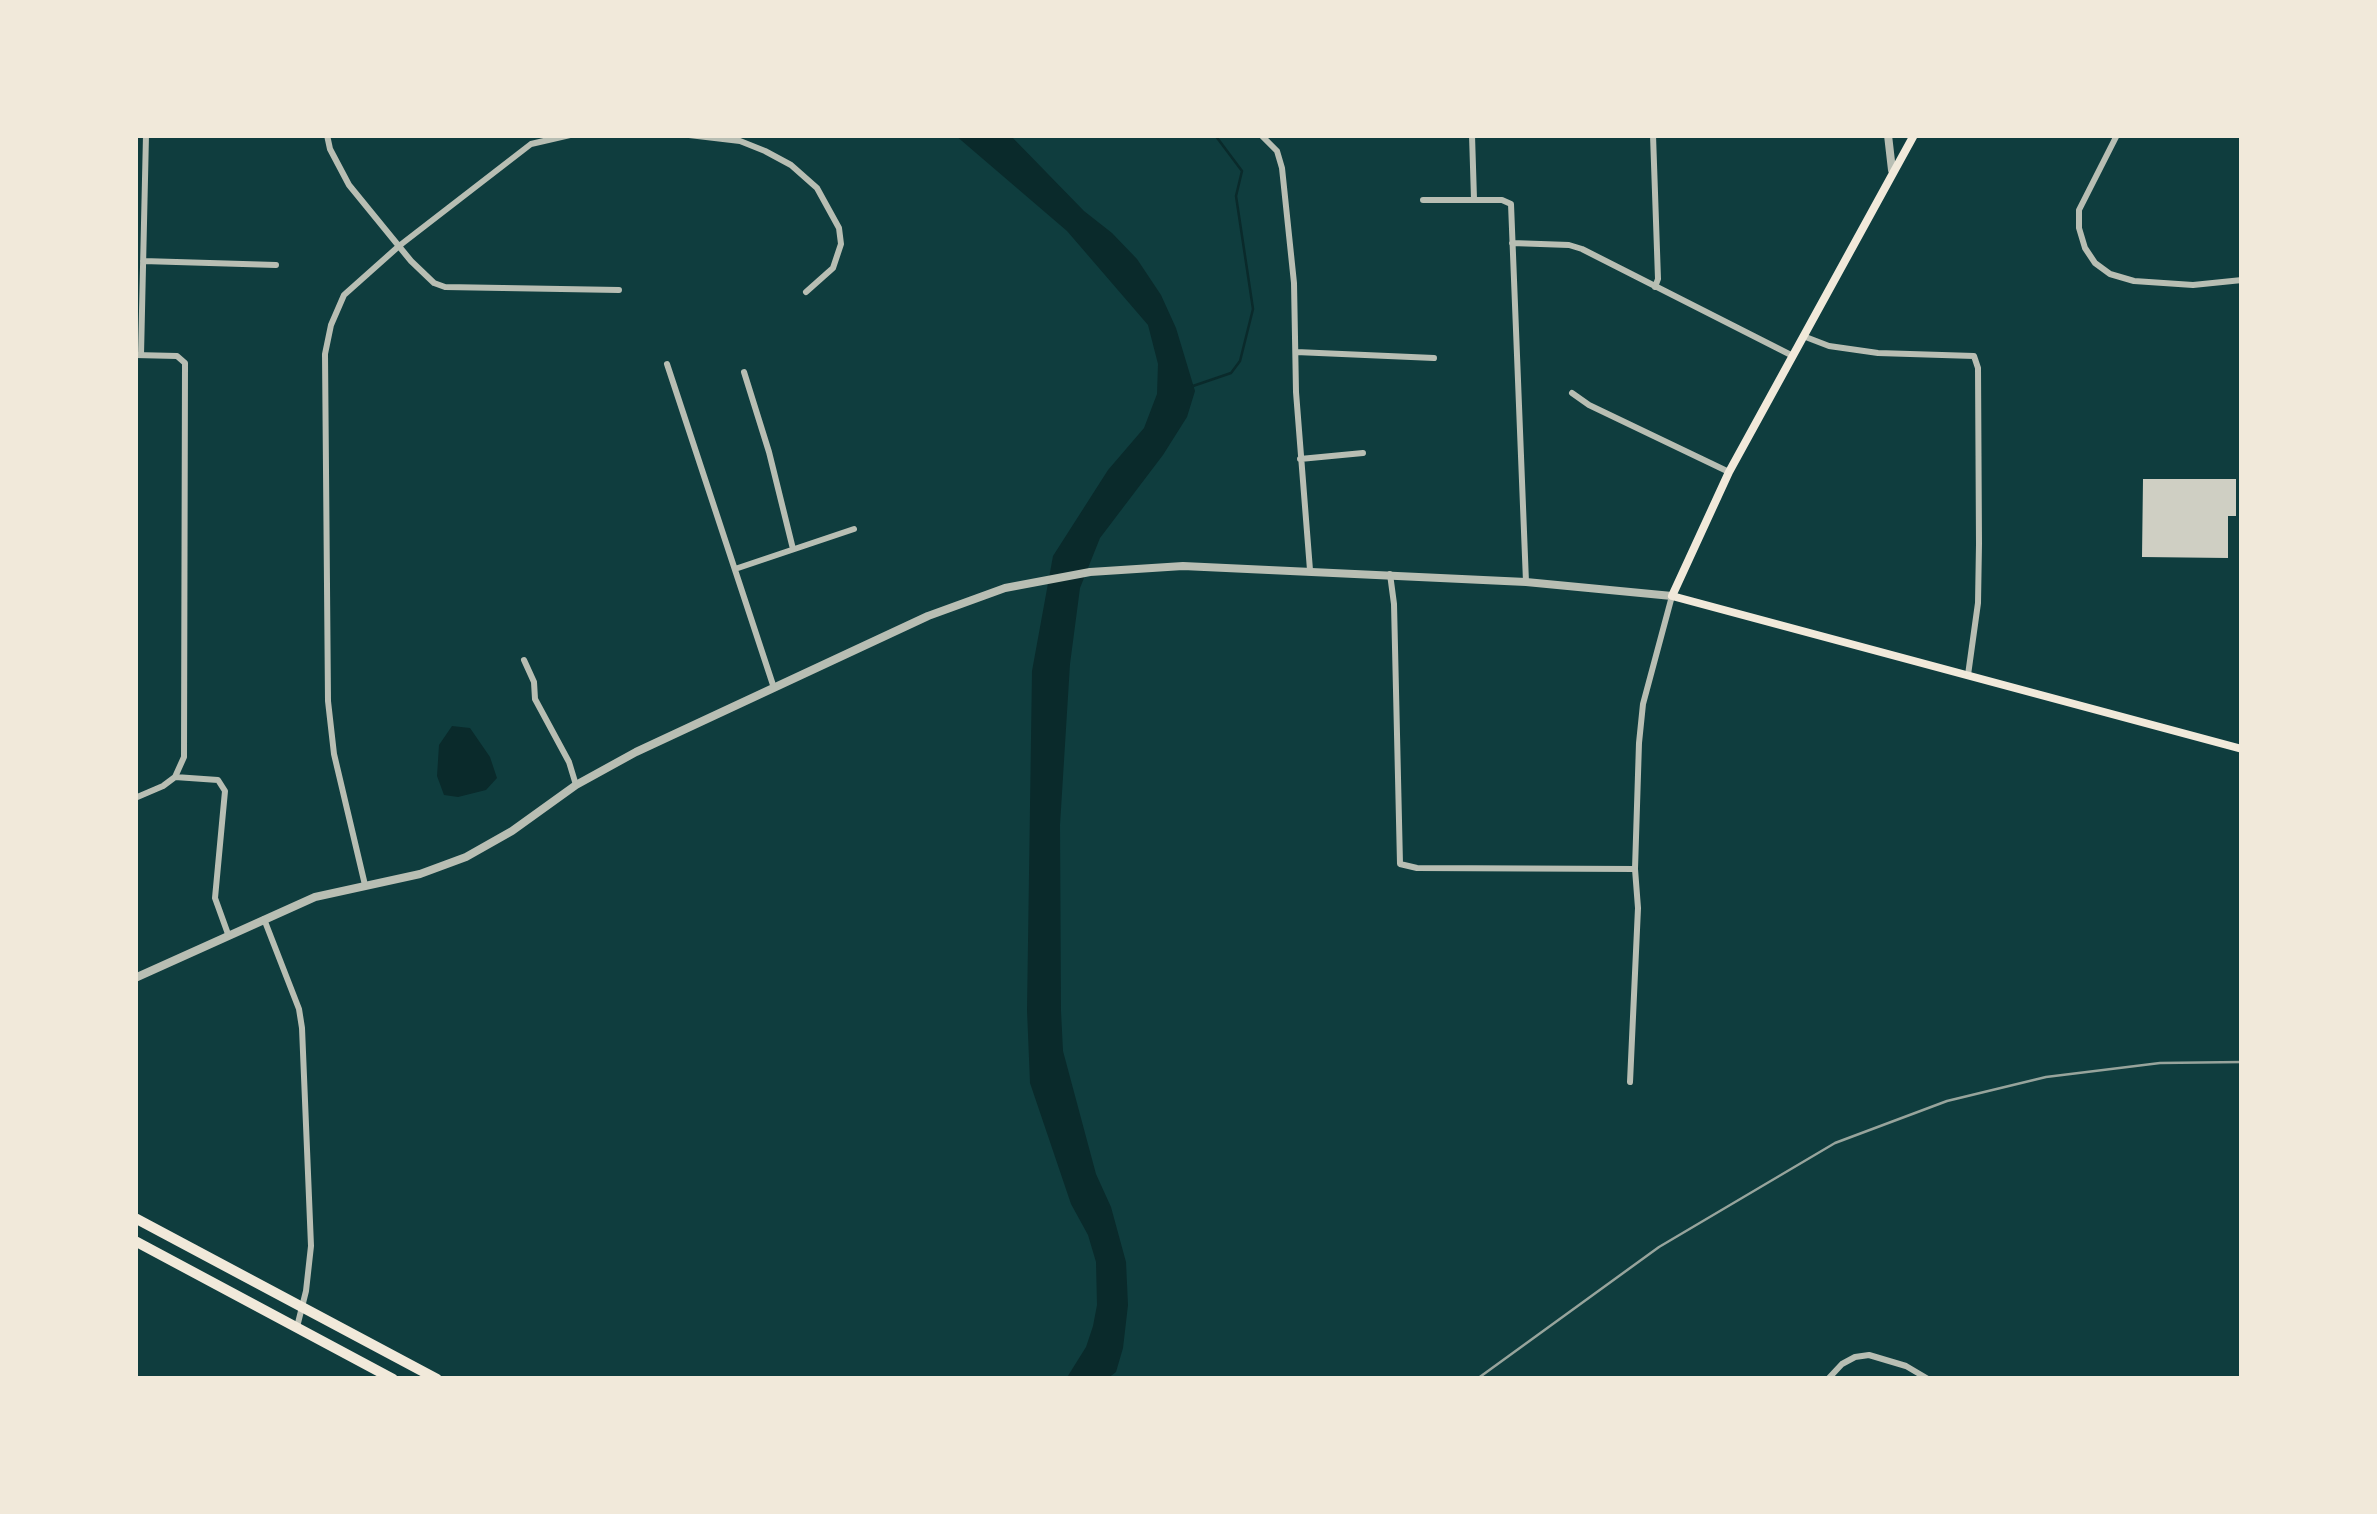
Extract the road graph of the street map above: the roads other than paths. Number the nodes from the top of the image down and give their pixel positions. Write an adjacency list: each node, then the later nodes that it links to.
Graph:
1 (146, 135): 18 (street)
2 (327, 135): 17 (street)
3 (526, 135): 12 (street)
4 (570, 135): 12 (street)
5 (689, 135): 23 (street)
6 (1261, 135): 25 (street)
7 (1472, 135): 14 (street)
8 (1653, 135): 21 (street)
9 (1888, 135): 13 (street)
10 (1914, 135): 13 (main road)
11 (2118, 135): 20 (street)
12 (531, 144): 17 (street)
13 (1892, 170): 24 (main road)
14 (1474, 199): 15 (street); 16 (street)
15 (1424, 200)
16 (1512, 244): 21 (street); 40 (street)
17 (398, 246): 22 (street); 50 (street)
18 (143, 261): 19 (street); 26 (street)
19 (276, 266)
20 (2242, 280)
21 (1655, 287): 27 (street)
22 (619, 290)
23 (806, 292)
24 (1803, 336): 27 (main road); 43 (street)
25 (1296, 352): 28 (street); 33 (street)
26 (138, 356): 46 (street)
27 (1791, 356): 34 (main road)
28 (1434, 358)
29 (667, 364): 37 (street)
30 (744, 372): 36 (street)
31 (1572, 393): 34 (street)
32 (1363, 453): 33 (street)
33 (1300, 459): 38 (street)
34 (1729, 472): 41 (main road)
35 (854, 529): 36 (street)
36 (794, 548): 37 (street)
37 (735, 569): 44 (street)
38 (1310, 570): 39 (street); 44 (street)
39 (1390, 574): 40 (street); 49 (street)
40 (1526, 582): 41 (street)
41 (1672, 596): 43 (main road); 49 (street)
42 (524, 660): 47 (street)
43 (1968, 675): 45 (main road)
44 (774, 688): 47 (street)
45 (2242, 749)
46 (175, 777): 48 (street); 52 (street)
47 (576, 785): 50 (street)
48 (135, 798)
49 (1635, 869): 54 (street)
50 (366, 884): 51 (street)
51 (264, 918): 52 (street); 57 (street)
52 (228, 934): 53 (street)
53 (135, 978)
54 (1630, 1082)
55 (135, 1218): 57 (highway)
56 (135, 1241): 58 (highway)
57 (302, 1305): 58 (street); 60 (highway)
58 (298, 1327): 59 (highway)
59 (393, 1379)
60 (437, 1379)
61 (1828, 1379): 62 (street)
62 (1928, 1379)

